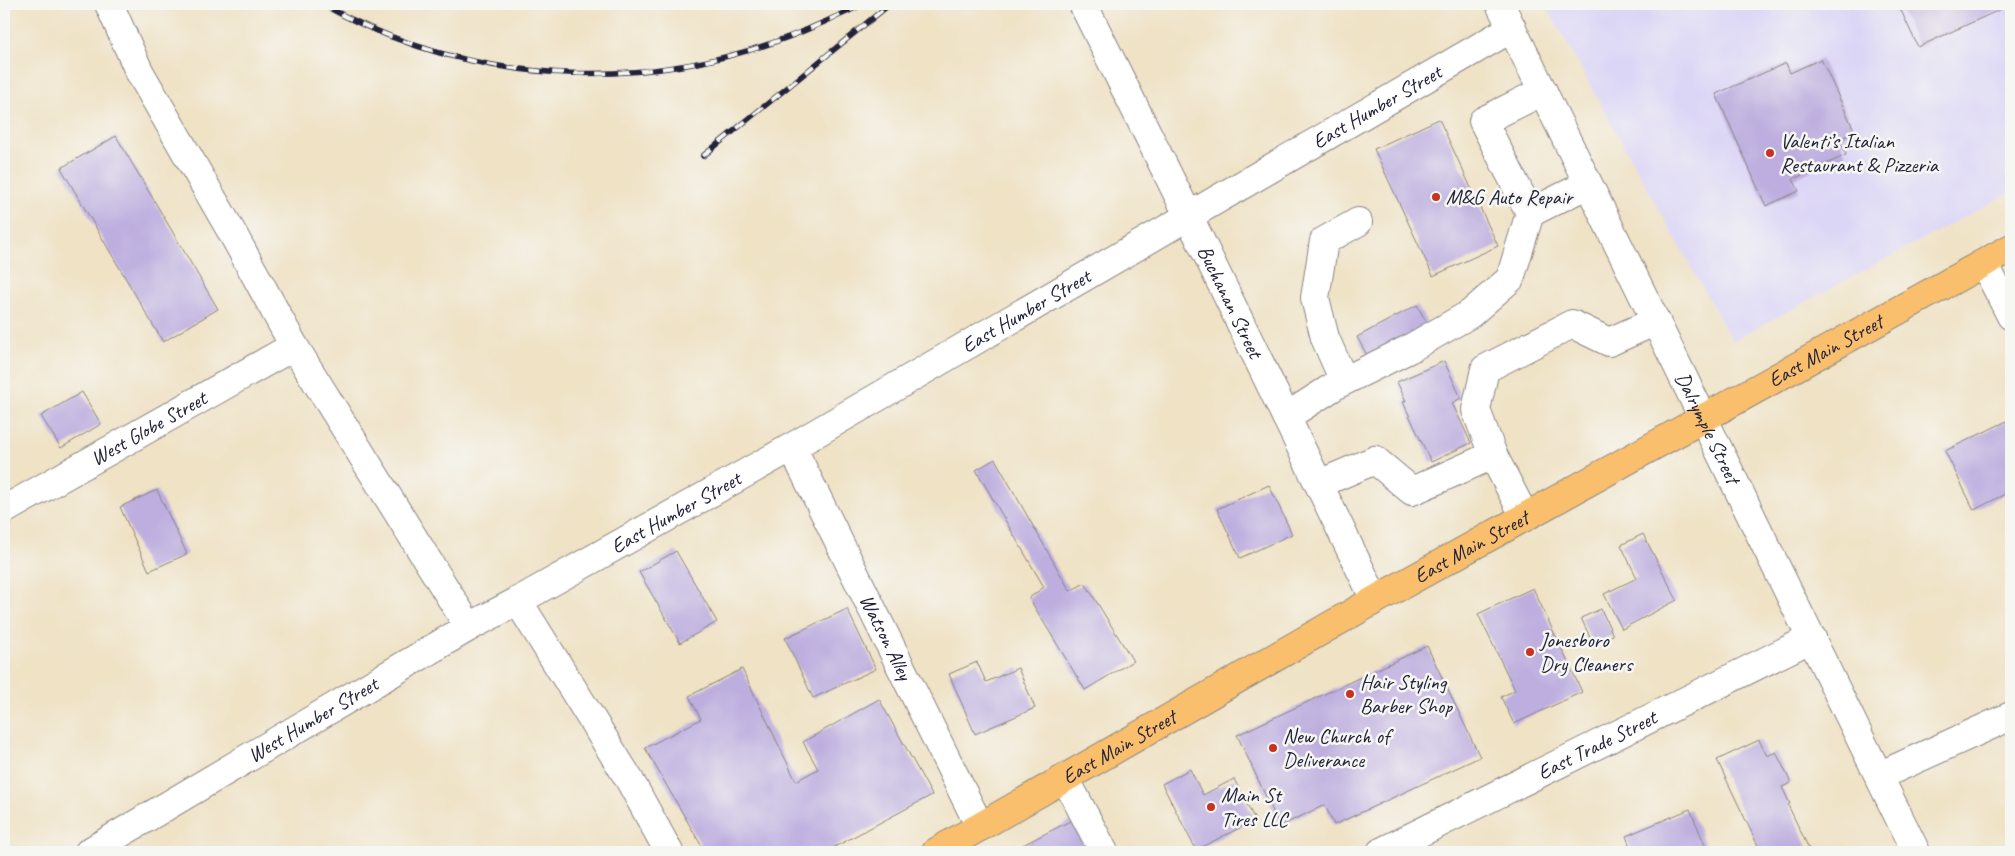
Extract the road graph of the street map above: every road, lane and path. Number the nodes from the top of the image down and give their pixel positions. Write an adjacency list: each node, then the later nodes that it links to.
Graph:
1 (109, 4): 14 (street)
2 (1083, 4): 8 (street, Buchanan Street)
3 (1500, 4): 4 (street, Dalrymple Street)
4 (1512, 28): 5 (street, Dalrymple Street); 8 (street, East Humber Street)
5 (1543, 91): 6 (street, Dalrymple Street); 7 (street)
6 (1588, 184): 7 (street); 13 (street, Dalrymple Street)
7 (1530, 213): 15 (street)
8 (1189, 217): 16 (street, Buchanan Street); 18 (street, East Humber Street)
9 (1358, 222): 15 (street)
10 (2011, 248): 11 (main road, East Main Street)
11 (1984, 263): 12 (street); 17 (main road, East Main Street)
12 (2011, 316)
13 (1656, 321): 17 (street, Dalrymple Street); 19 (street)
14 (294, 346): 21 (street, West Globe Street); 25 (street)
15 (1344, 381): 16 (street)
16 (1286, 417): 20 (street, Buchanan Street)
17 (1704, 418): 22 (main road, East Main Street); 26 (street, Dalrymple Street)
18 (792, 447): 23 (street, East Humber Street); 30 (street, Watson Alley)
19 (1493, 455): 20 (street); 22 (street)
20 (1318, 484): 24 (street, Buchanan Street)
21 (4, 510)
22 (1525, 517): 24 (main road, East Main Street)
23 (528, 595): 25 (street, West Humber Street); 32 (street)
24 (1374, 600): 29 (main road, East Main Street)
25 (469, 627): 31 (street, West Humber Street)
26 (1812, 638): 28 (street, Dalrymple Street); 35 (street, East Trade Street)
27 (2011, 716): 28 (street)
28 (1879, 776): 36 (street, Dalrymple Street)
29 (1065, 778): 30 (main road, East Main Street); 34 (street)
30 (980, 828): 33 (main road, East Main Street)
31 (89, 852)
32 (669, 852)
33 (936, 852)
34 (1104, 852)
35 (1381, 852)
36 (1916, 852)

